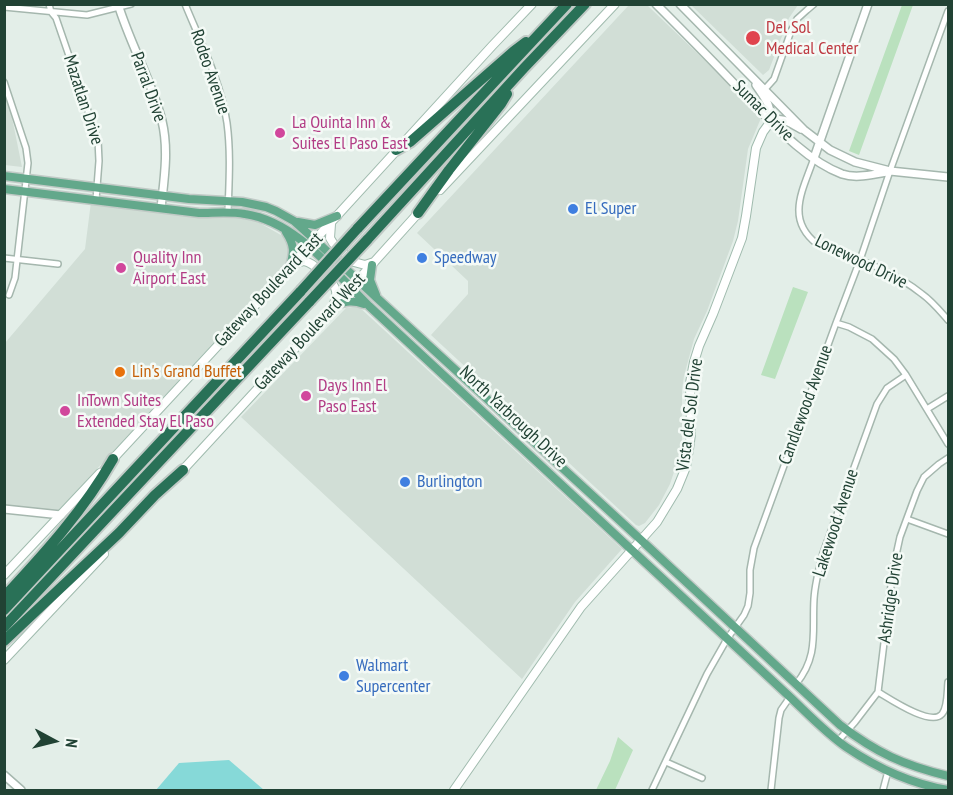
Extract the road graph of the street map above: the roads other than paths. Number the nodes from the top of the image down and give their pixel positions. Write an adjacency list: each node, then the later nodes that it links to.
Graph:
1 (49, 4): 15 (street, Mazatlan Drive)
2 (131, 4): 12 (street)
3 (185, 4): 35 (street, Rodeo Avenue)
4 (532, 4): 24 (main road, Gateway Boulevard East)
5 (567, 4): 16 (highway)
6 (585, 4): 18 (highway)
7 (615, 4): 38 (main road, Gateway Boulevard West)
8 (656, 4): 21 (street, Sumac Drive)
9 (680, 4): 17 (street, Sumac Drive)
10 (814, 4): 20 (street)
11 (868, 4): 23 (street)
12 (118, 6): 15 (street); 33 (street, Parral Drive)
13 (4, 7): 15 (street)
14 (948, 11): 26 (street, Candlewood Avenue)
15 (51, 12): 30 (street, Mazatlan Drive)
16 (545, 28): 24 (highway); 74 (highway, bridge)
17 (742, 66): 20 (street, Sumac Drive); 21 (street)
18 (524, 68): 38 (highway); 75 (highway, bridge)
19 (4, 82): 29 (street)
20 (765, 89): 22 (street, Sumac Drive)
21 (771, 120): 22 (street); 25 (street, Sumac Drive); 70 (main road, Vista del Sol Drive)
22 (811, 135): 23 (street, Sumac Drive)
23 (819, 142): 25 (street); 26 (street, Sumac Drive)
24 (396, 150): 39 (main road, Gateway Boulevard East)
25 (813, 158): 26 (street, Sumac Drive); 45 (street, Lonewood Drive)
26 (890, 171): 28 (street, Sumac Drive); 45 (street, Candlewood Avenue)
27 (4, 176): 29 (main road, North Yarbrough Drive)
28 (948, 177)
29 (26, 178): 30 (main road, North Yarbrough Drive); 32 (street)
30 (97, 187): 33 (main road, North Yarbrough Drive); 34 (street, Mazatlan Drive)
31 (4, 189): 32 (main road, North Yarbrough Drive)
32 (25, 192): 34 (main road, North Yarbrough Drive); 44 (street)
33 (163, 195): 35 (main road, North Yarbrough Drive); 36 (street, Parral Drive)
34 (96, 200): 36 (main road, North Yarbrough Drive)
35 (229, 200): 37 (street, Rodeo Avenue); 40 (main road, North Yarbrough Drive)
36 (161, 208): 37 (main road, North Yarbrough Drive)
37 (228, 212): 41 (main road, North Yarbrough Drive)
38 (418, 213): 46 (main road, Gateway Boulevard West)
39 (334, 219): 40 (main road); 42 (main road, Gateway Boulevard East); 46 (main road)
40 (294, 221): 42 (main road, North Yarbrough Drive)
41 (282, 227): 42 (main road, North Yarbrough Drive); 48 (main road)
42 (312, 243): 48 (main road, Gateway Boulevard East); 49 (main road, North Yarbrough Drive); 50 (main road, North Yarbrough Drive)
43 (4, 258): 44 (street)
44 (17, 260): 47 (street); 51 (street)
45 (860, 260): 55 (street, Lonewood Drive); 56 (street, Candlewood Avenue)
46 (374, 263): 49 (main road, Gateway Boulevard West); 52 (main road)
47 (58, 264)
48 (292, 266): 53 (main road); 64 (main road, Gateway Boulevard East)
49 (358, 280): 50 (main road, Gateway Boulevard West); 52 (main road, North Yarbrough Drive)
50 (351, 288): 53 (main road, Gateway Boulevard West); 54 (main road, North Yarbrough Drive)
51 (9, 295)
52 (377, 298): 59 (main road, North Yarbrough Drive)
53 (334, 306): 54 (main road); 65 (main road, Gateway Boulevard West)
54 (369, 306): 60 (main road, North Yarbrough Drive)
55 (948, 320)
56 (836, 323): 57 (street); 76 (street, Candlewood Avenue)
57 (906, 375): 61 (street); 81 (street, Lakewood Avenue)
58 (948, 396): 61 (street)
59 (487, 398): 60 (main road); 70 (main road, North Yarbrough Drive)
60 (478, 408): 71 (main road, North Yarbrough Drive)
61 (927, 409): 62 (street)
62 (948, 444)
63 (948, 458): 68 (street, Ashridge Drive)
64 (113, 459): 67 (main road, Gateway Boulevard East); 73 (highway)
65 (183, 470): 78 (highway); 79 (main road, Gateway Boulevard West)
66 (4, 509): 67 (street)
67 (61, 514): 72 (main road, Gateway Boulevard East)
68 (907, 519): 69 (street); 82 (street, Ashridge Drive)
69 (948, 534)
70 (641, 540): 71 (main road, Vista del Sol Drive); 76 (main road, North Yarbrough Drive)
71 (632, 550): 77 (main road, North Yarbrough Drive); 92 (main road, Vista del Sol Drive)
72 (4, 576)
73 (4, 597)
74 (4, 609)
75 (4, 627)
76 (736, 627): 77 (street, Candlewood Avenue); 81 (main road, North Yarbrough Drive)
77 (727, 639): 83 (main road, North Yarbrough Drive); 86 (street, Candlewood Avenue)
78 (4, 641)
79 (4, 660)
80 (948, 682): 82 (street)
81 (796, 684): 84 (main road, North Yarbrough Drive)
82 (878, 692): 84 (street)
83 (790, 697): 85 (main road, North Yarbrough Drive); 94 (street)
84 (848, 731): 85 (street); 89 (main road, North Yarbrough Drive)
85 (838, 741): 87 (main road, North Yarbrough Drive)
86 (666, 762): 90 (street); 93 (street, Candlewood Avenue)
87 (888, 771): 95 (street); 96 (main road, North Yarbrough Drive)
88 (4, 775): 91 (street)
89 (948, 776)
90 (702, 778)
91 (21, 790)
92 (454, 790)
93 (652, 790)
94 (771, 790)
95 (883, 790)
96 (948, 790)

